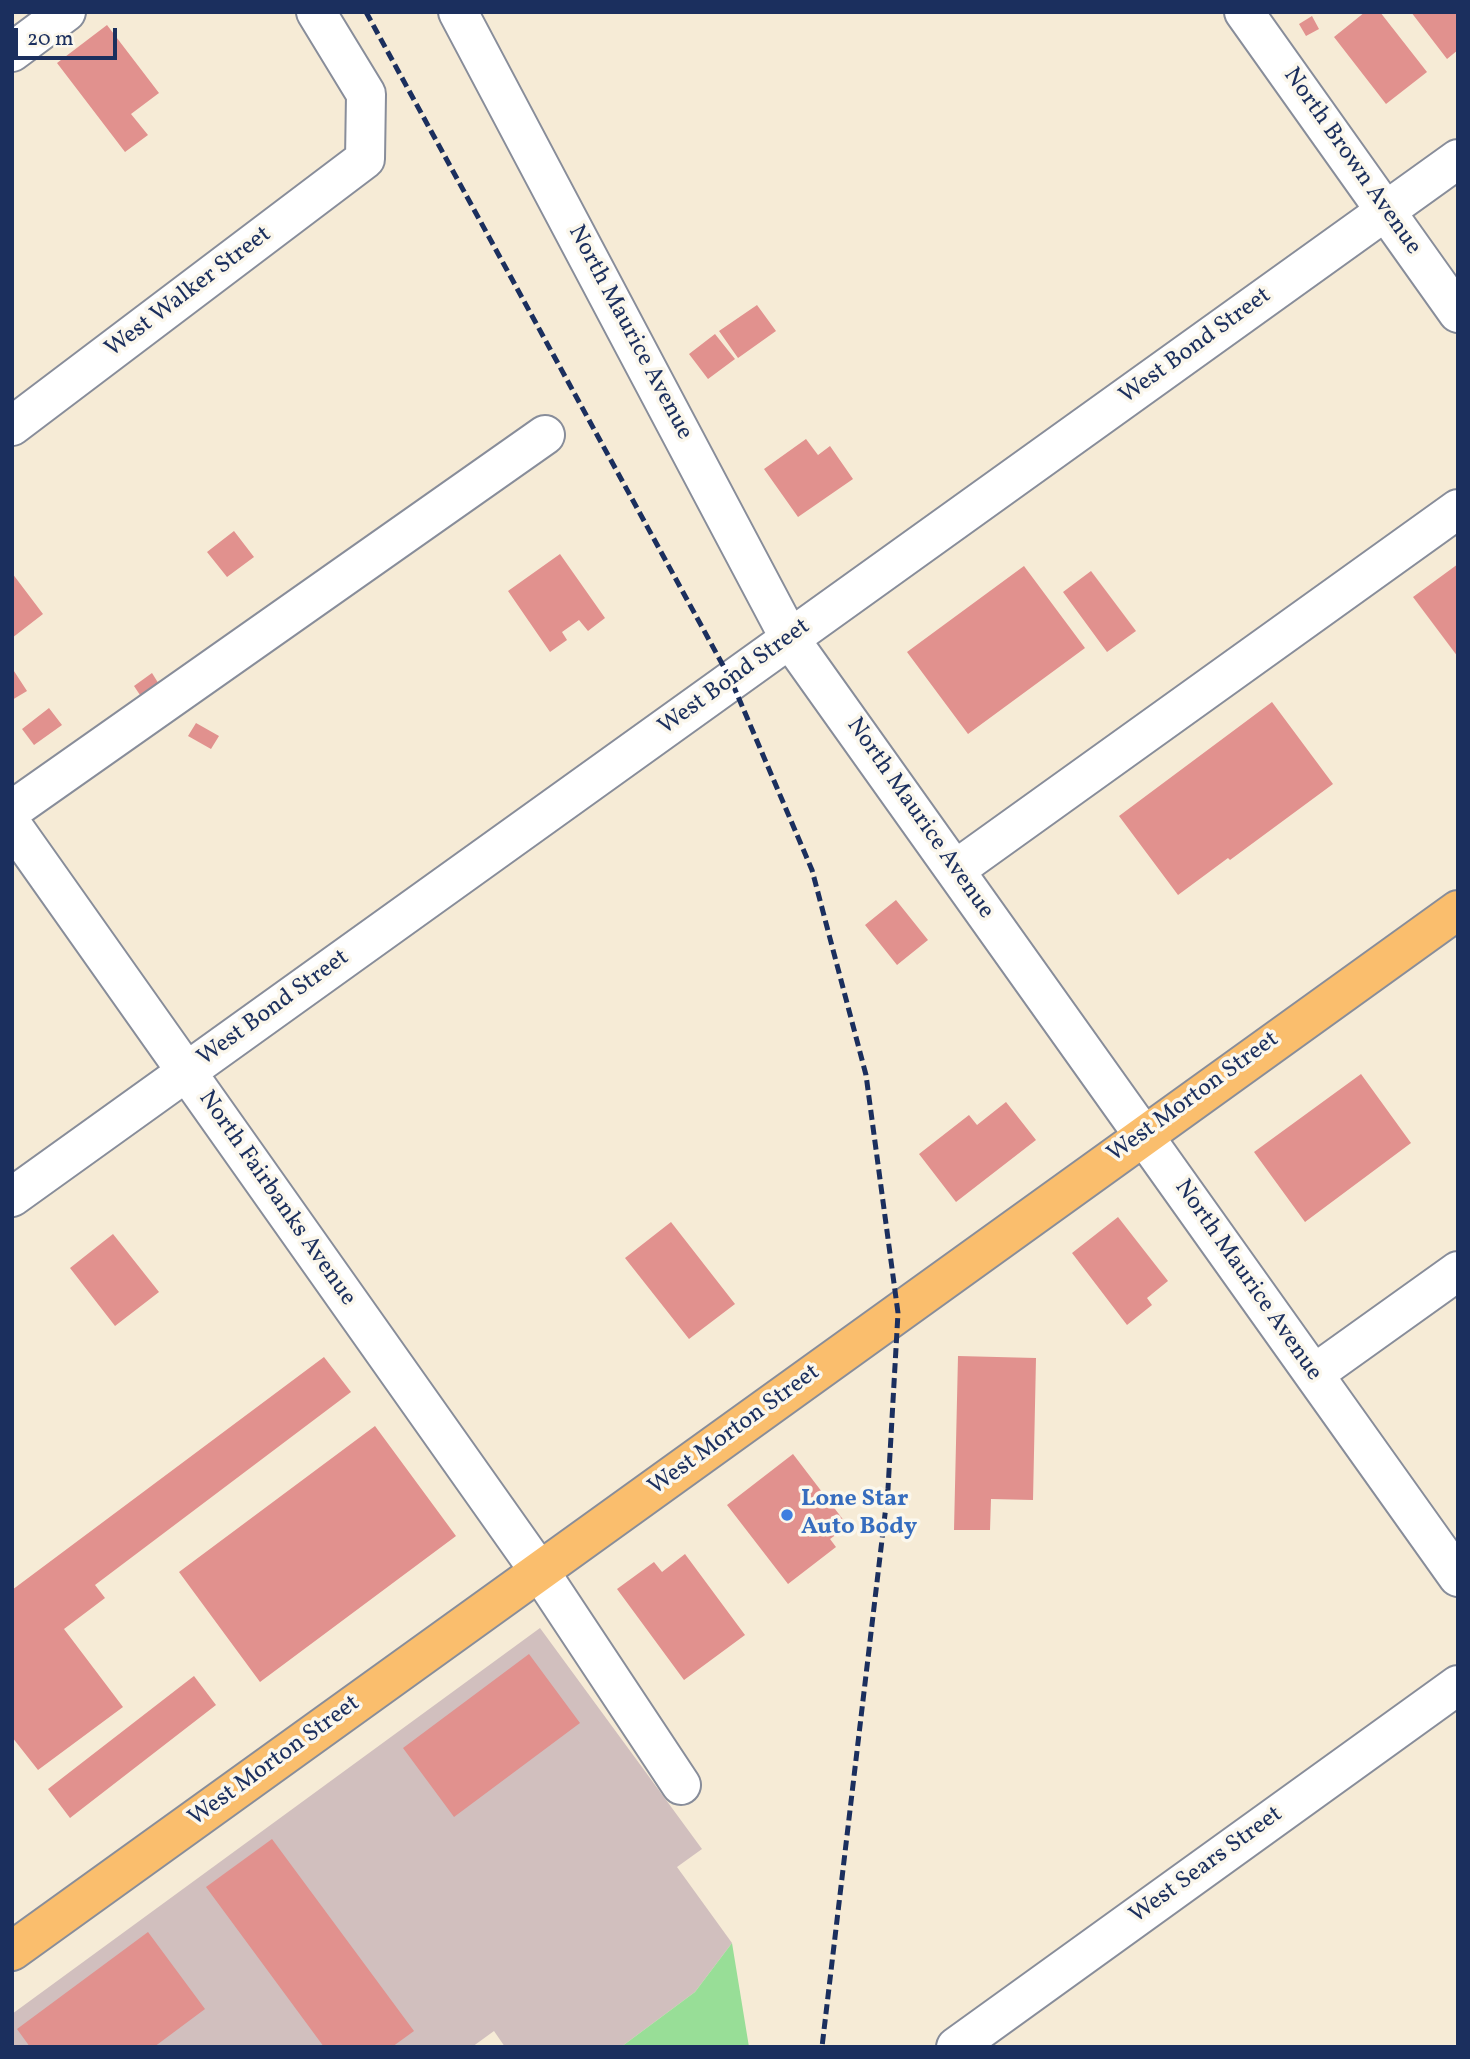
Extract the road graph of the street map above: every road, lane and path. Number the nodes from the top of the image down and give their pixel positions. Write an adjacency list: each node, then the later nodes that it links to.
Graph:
1 (66, 12): 5 (street)
2 (317, 12): 9 (street, West Walker Street)
3 (458, 12): 12 (street, North Maurice Avenue)
4 (1244, 12): 7 (street, North Brown Avenue)
5 (12, 52)
6 (1458, 159): 7 (street, West Bond Street)
7 (1385, 211): 8 (street, North Brown Avenue); 12 (street, West Bond Street)
8 (1458, 313)
9 (12, 426)
10 (545, 435): 13 (street)
11 (1458, 509): 15 (street)
12 (790, 639): 15 (street, North Maurice Avenue); 17 (street, West Bond Street)
13 (12, 810)
14 (12, 825): 17 (street, North Fairbanks Avenue)
15 (955, 870): 18 (street, North Maurice Avenue)
16 (1458, 910): 18 (main road, West Morton Street)
17 (186, 1072): 19 (street, West Bond Street); 22 (street, North Fairbanks Avenue)
18 (1143, 1134): 21 (street, North Maurice Avenue); 22 (main road, West Morton Street)
19 (12, 1197)
20 (1458, 1271): 21 (street)
21 (1314, 1374): 23 (street, North Maurice Avenue)
22 (540, 1572): 25 (street, North Fairbanks Avenue); 26 (main road, West Morton Street)
23 (1458, 1577)
24 (1458, 1685): 27 (street, West Sears Street)
25 (681, 1785)
26 (12, 1951)
27 (956, 2047)

